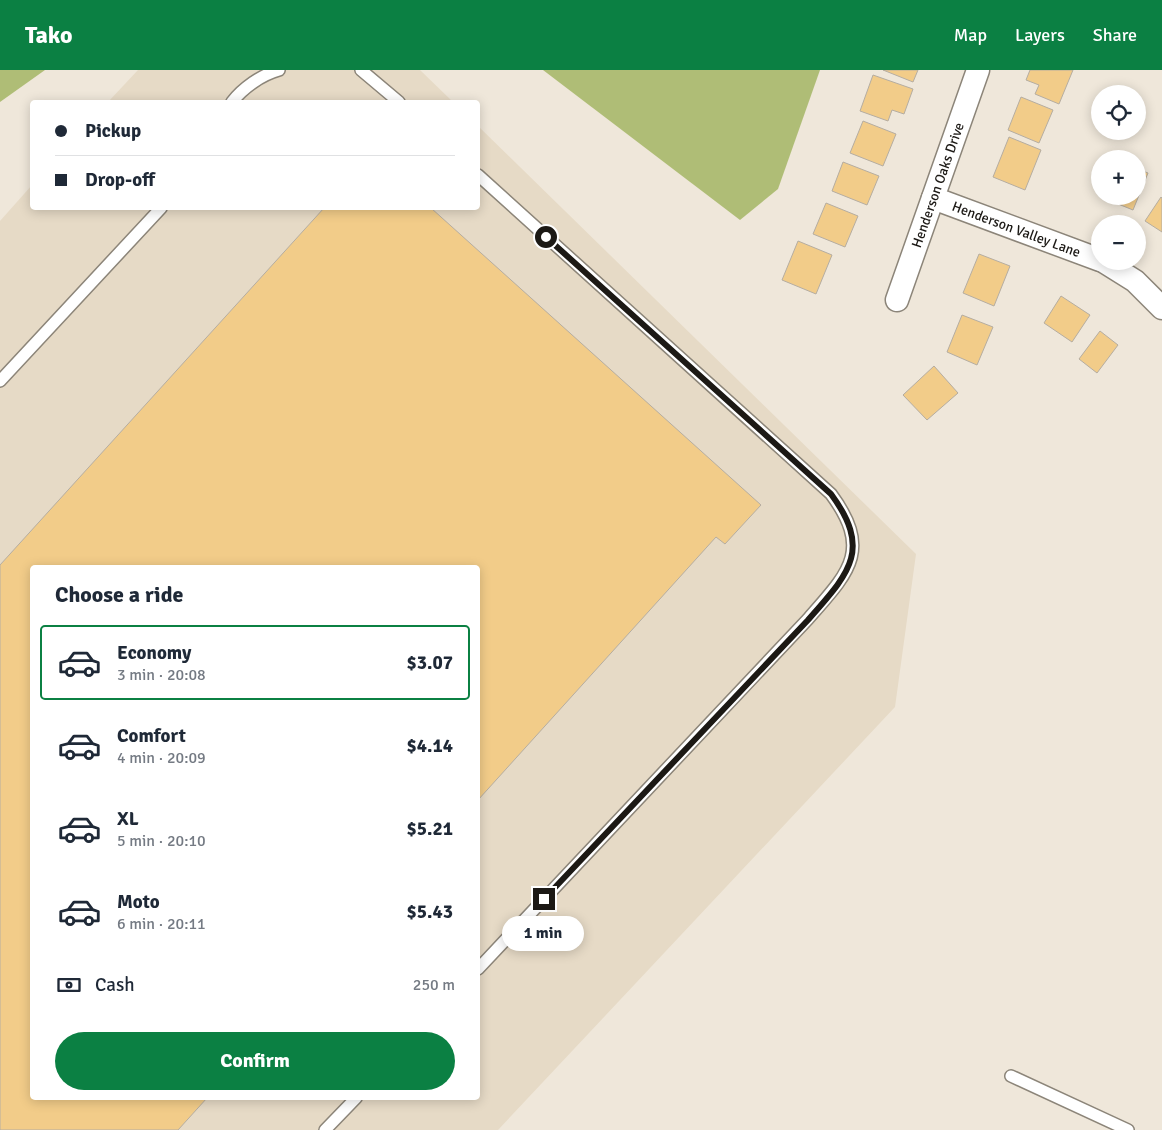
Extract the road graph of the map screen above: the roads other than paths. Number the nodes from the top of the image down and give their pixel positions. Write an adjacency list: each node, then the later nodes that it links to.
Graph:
1 (279, 70): 4 (lane)
2 (361, 70): 5 (lane)
3 (978, 70): 7 (street, Henderson Oaks Drive)
4 (234, 100)
5 (396, 100)
6 (480, 177): 14 (lane)
7 (933, 198): 9 (street, Henderson Valley Lane); 11 (street, Henderson Oaks Drive)
8 (159, 210): 13 (lane)
9 (1091, 257)
10 (1116, 270): 12 (street, Henderson Valley Lane)
11 (897, 300)
12 (1162, 308)
13 (0, 380)
14 (480, 967)
15 (1011, 1076): 18 (lane)
16 (354, 1100): 17 (lane)
17 (325, 1130)
18 (1128, 1130)

